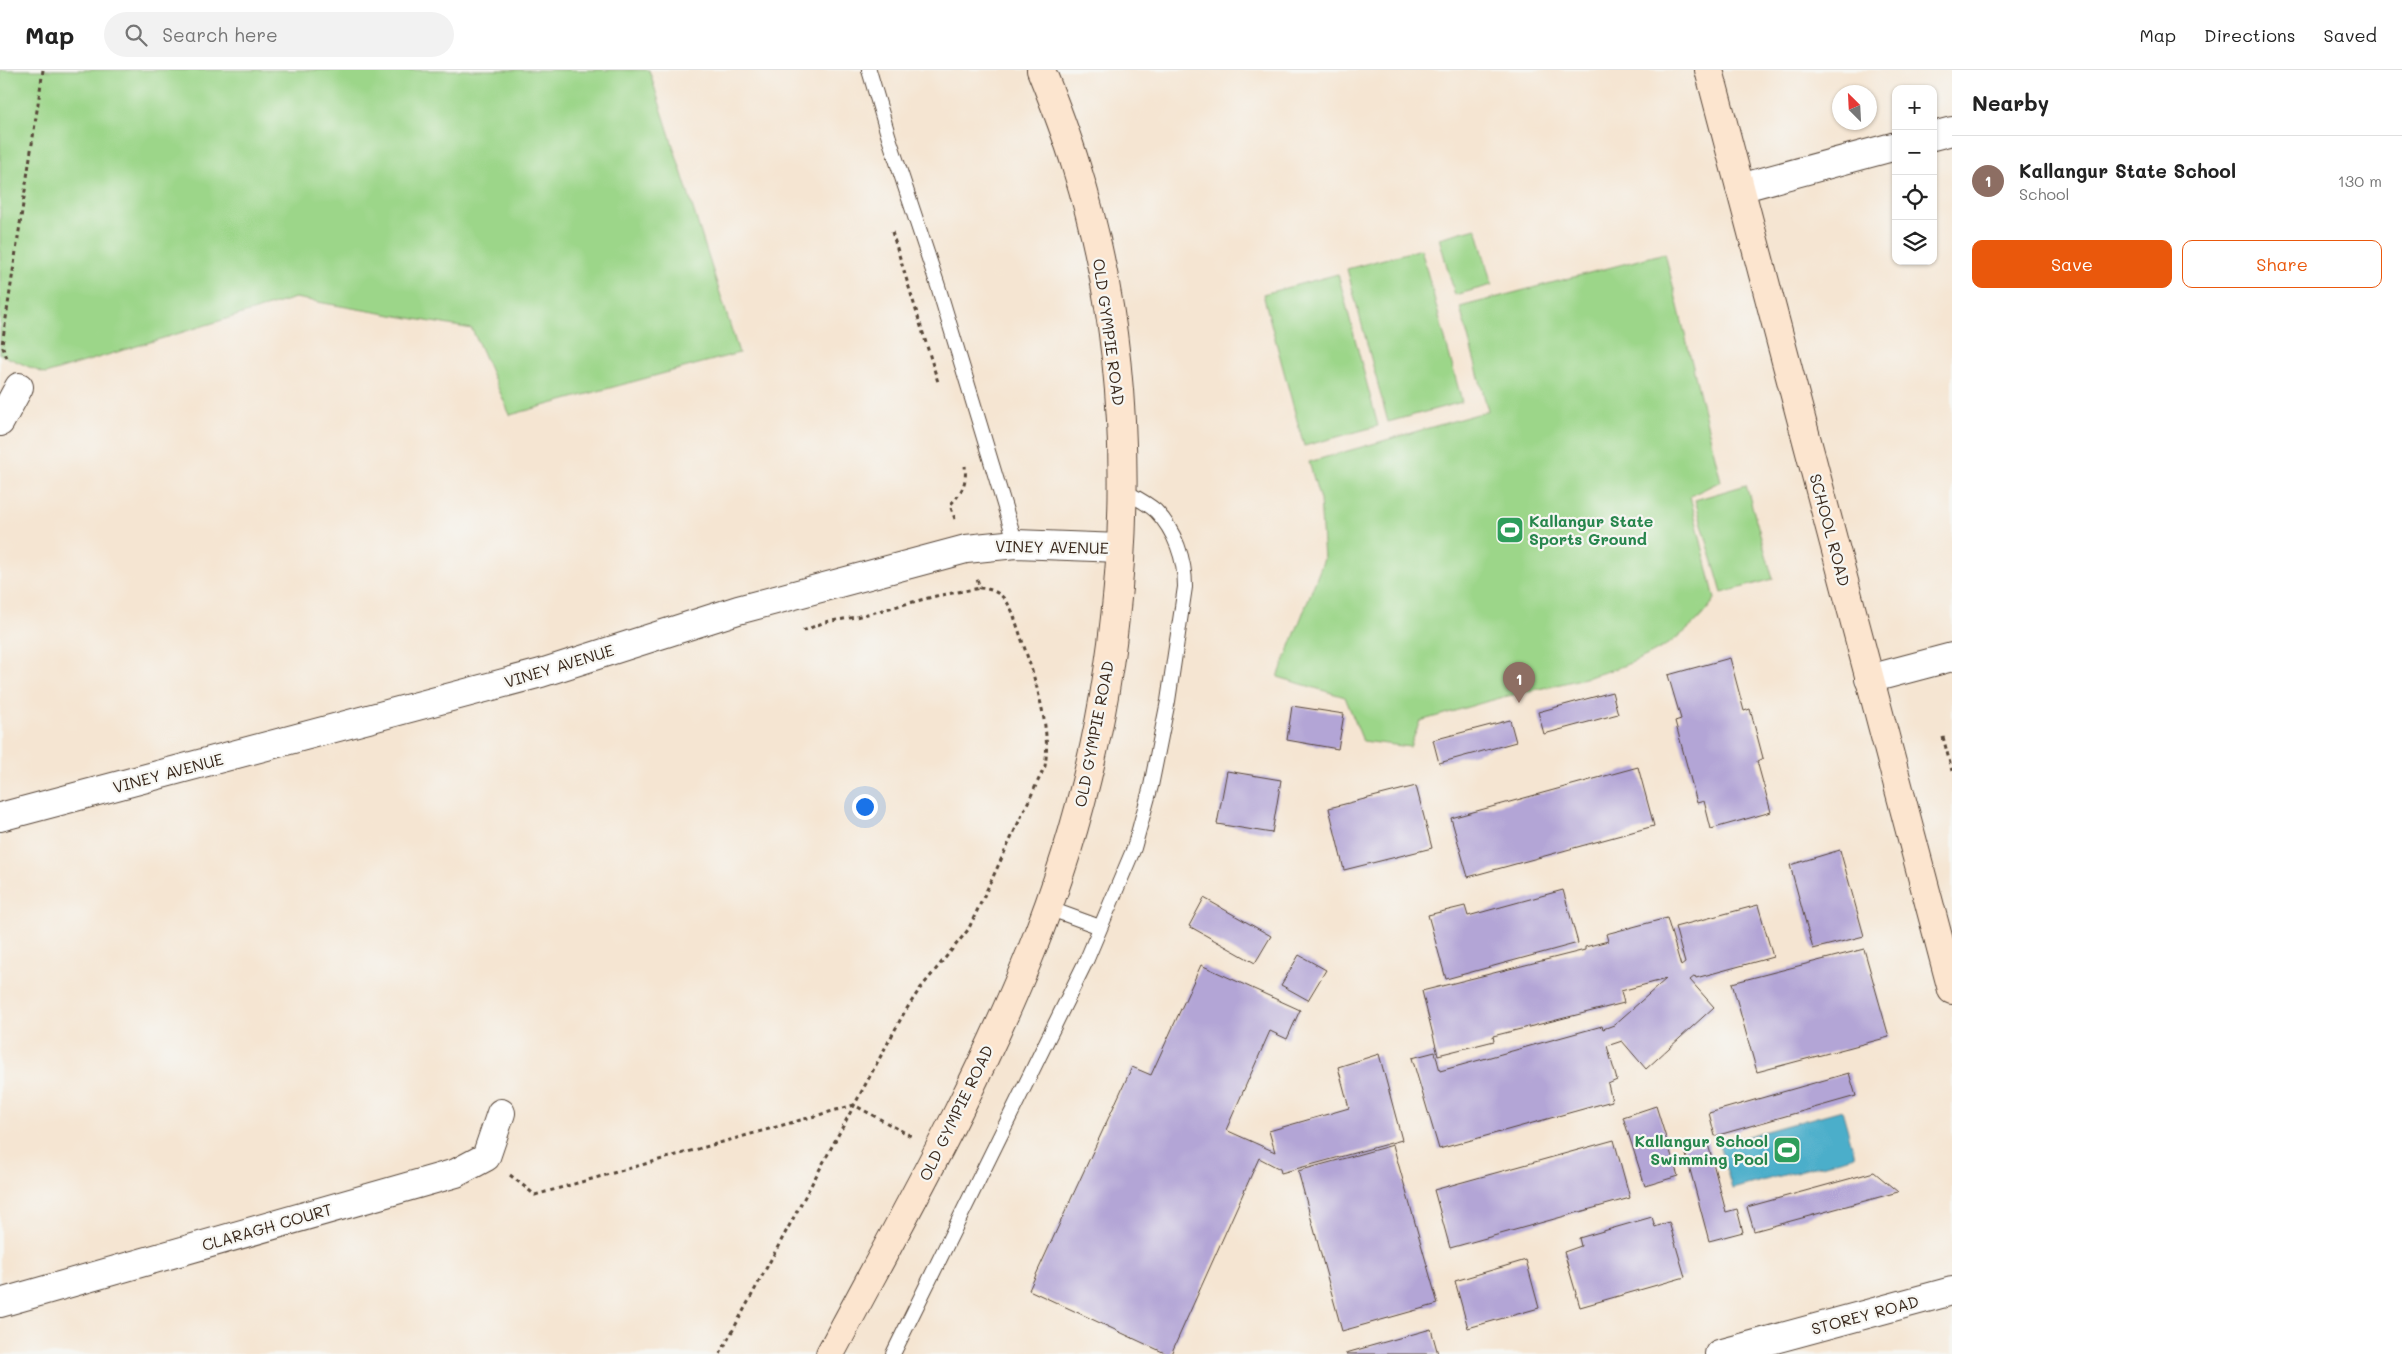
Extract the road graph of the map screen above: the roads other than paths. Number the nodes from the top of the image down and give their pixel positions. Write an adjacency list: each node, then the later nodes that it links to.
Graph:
1 (869, 70): 11 (lane)
2 (1041, 70): 10 (main road, OLD GYMPIE ROAD)
3 (1709, 70): 7 (main road, SCHOOL ROAD)
4 (1952, 131): 5 (street)
5 (1937, 135)
6 (1892, 147): 7 (street)
7 (1740, 188): 14 (main road, SCHOOL ROAD)
8 (19, 387): 9 (street)
9 (0, 422)
10 (1122, 490): 12 (main road, OLD GYMPIE ROAD); 17 (lane)
11 (1016, 544): 12 (street, VINEY AVENUE); 15 (street, VINEY AVENUE)
12 (1120, 548): 16 (main road, OLD GYMPIE ROAD)
13 (1952, 657): 14 (street)
14 (1868, 679): 18 (main road, SCHOOL ROAD)
15 (0, 817)
16 (1048, 908): 17 (lane); 22 (main road, OLD GYMPIE ROAD)
17 (1100, 927): 23 (lane)
18 (1952, 990)
19 (501, 1113): 21 (street, CLARAGH COURT)
20 (1952, 1292): 24 (street, STOREY ROAD)
21 (0, 1303)
22 (830, 1354)
23 (893, 1354)
24 (1719, 1354)

